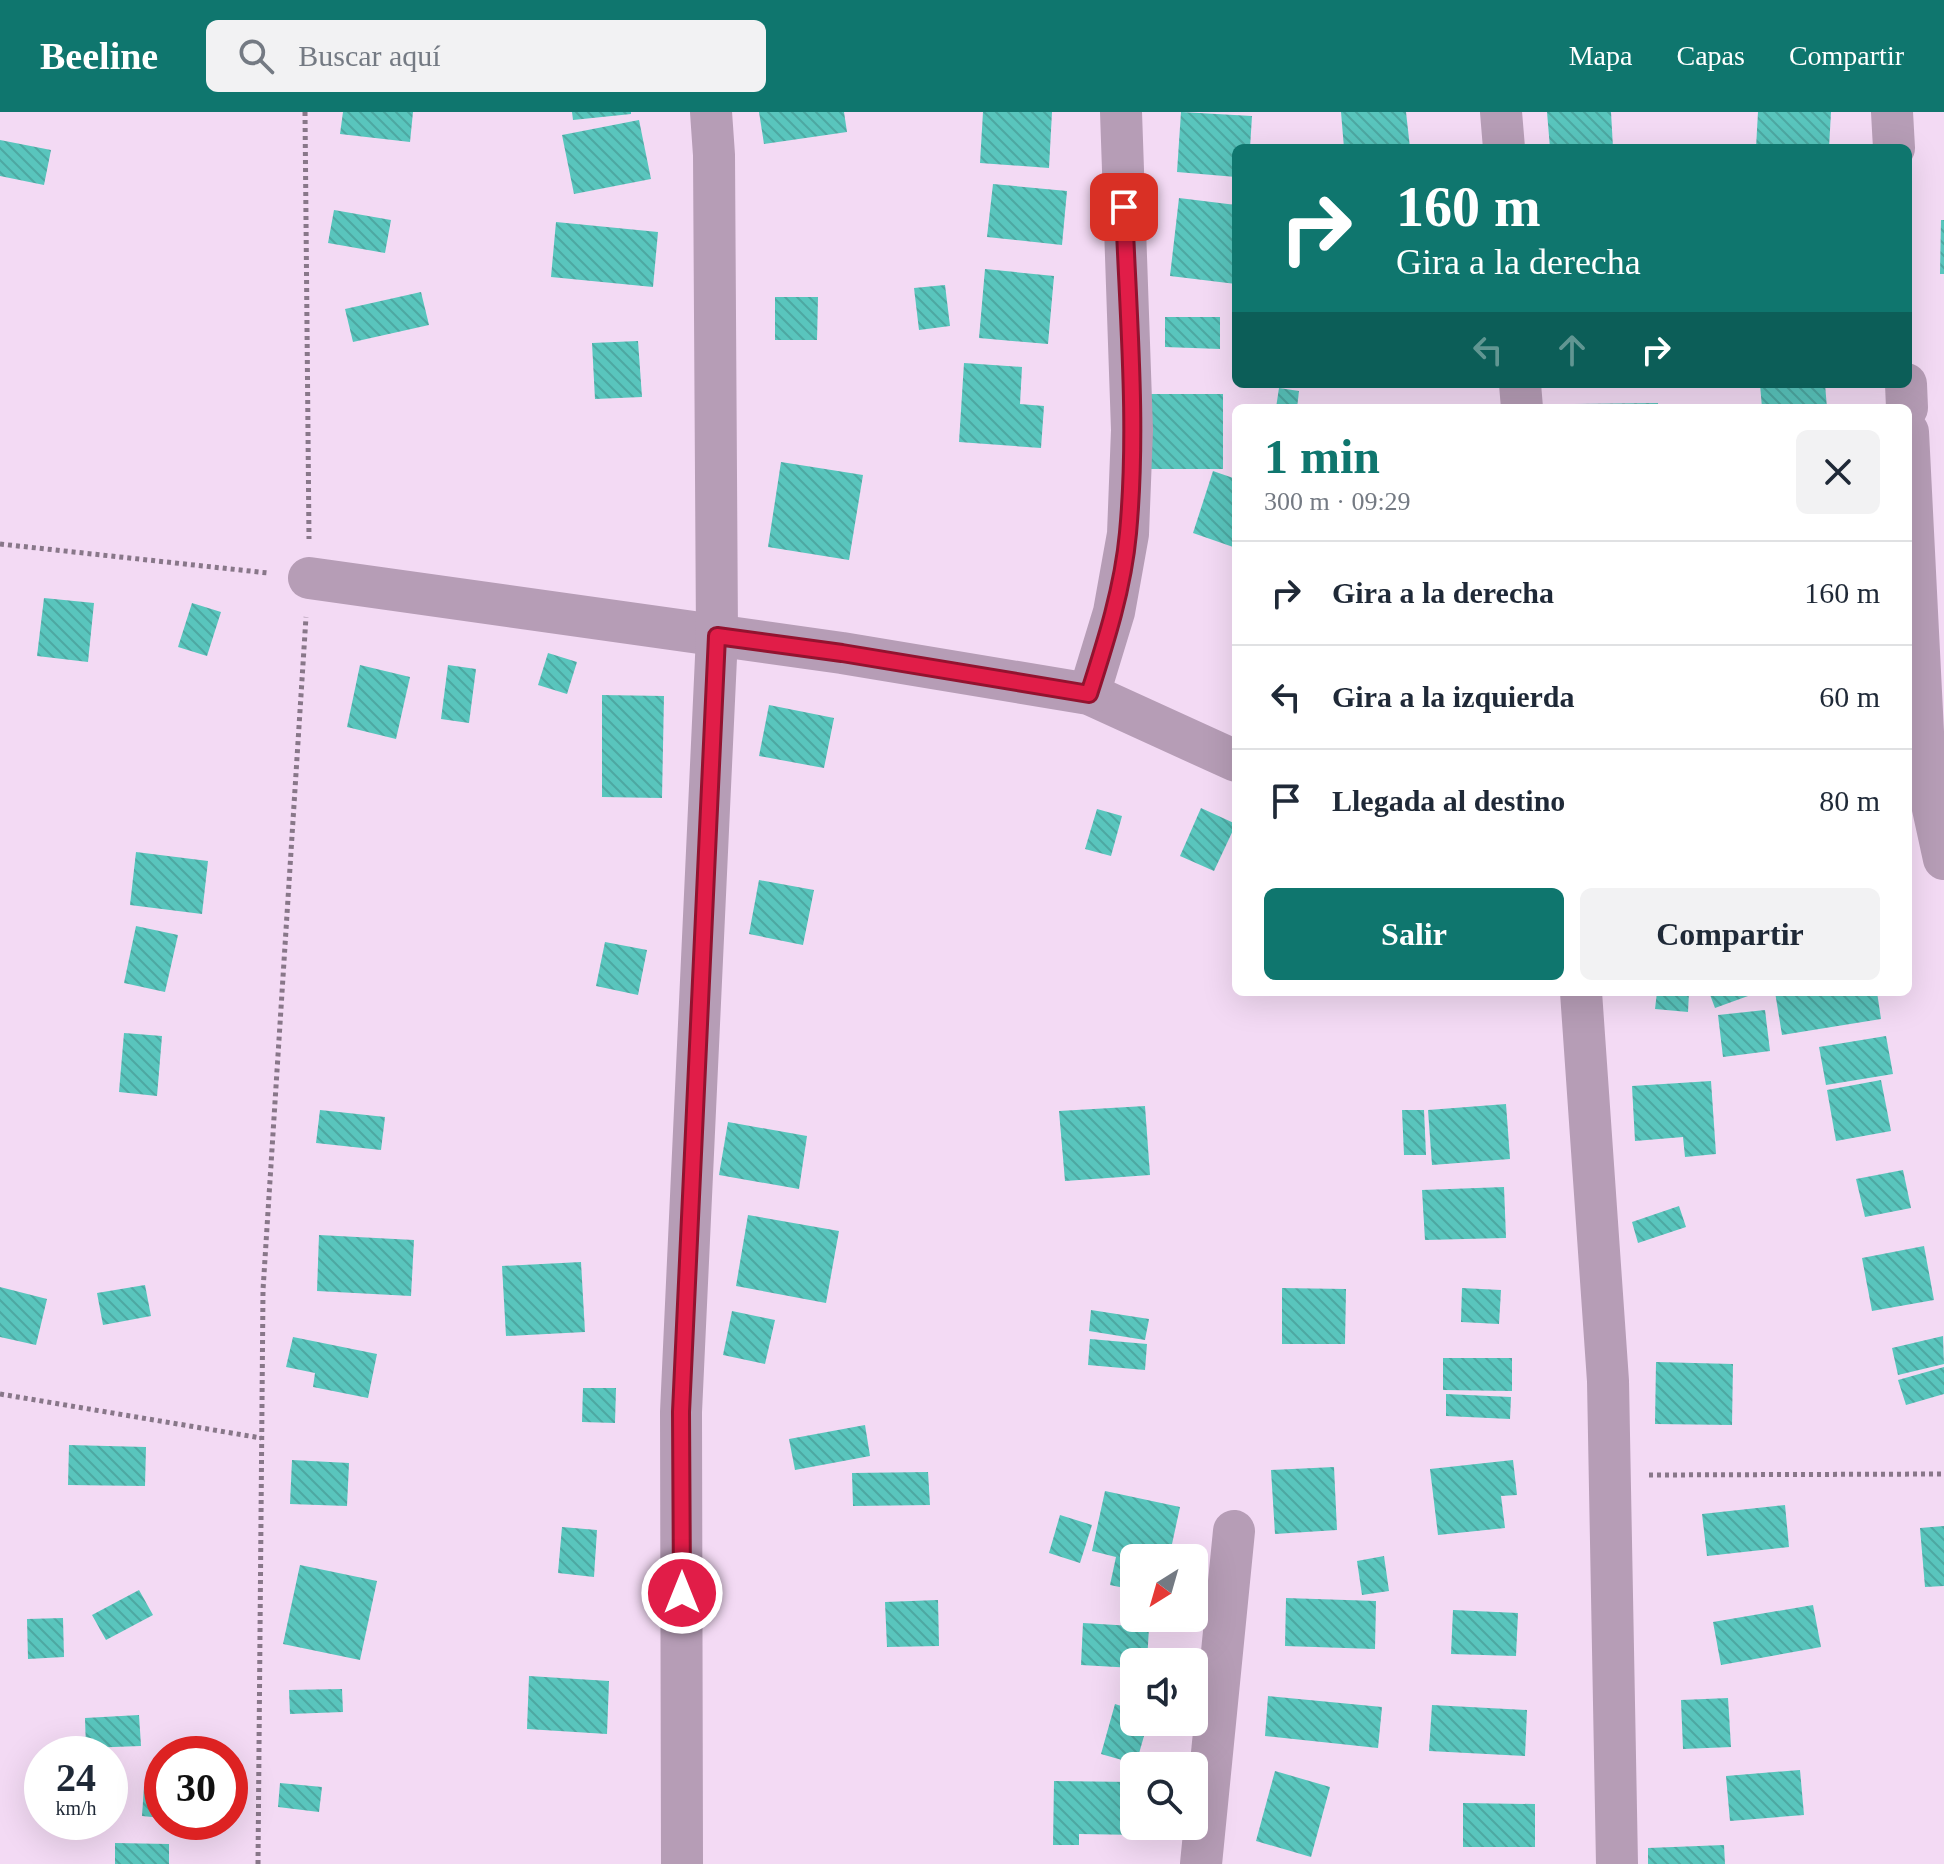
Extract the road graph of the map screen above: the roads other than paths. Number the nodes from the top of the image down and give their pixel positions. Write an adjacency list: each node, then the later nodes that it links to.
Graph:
1 (711, 112): 9 (street)
2 (1121, 112): 10 (street)
3 (1501, 112): 5 (street)
4 (1892, 112): 6 (street)
5 (1504, 144)
6 (1894, 144)
7 (1912, 508): 12 (street)
8 (309, 578): 9 (street)
9 (717, 636): 10 (street); 16 (street)
10 (1089, 694): 11 (street)
11 (1232, 759)
12 (1926, 772): 13 (street)
13 (1944, 859)
14 (1581, 996): 18 (street)
15 (1234, 1531): 17 (street)
16 (682, 1864)
17 (1201, 1864)
18 (1617, 1864)

